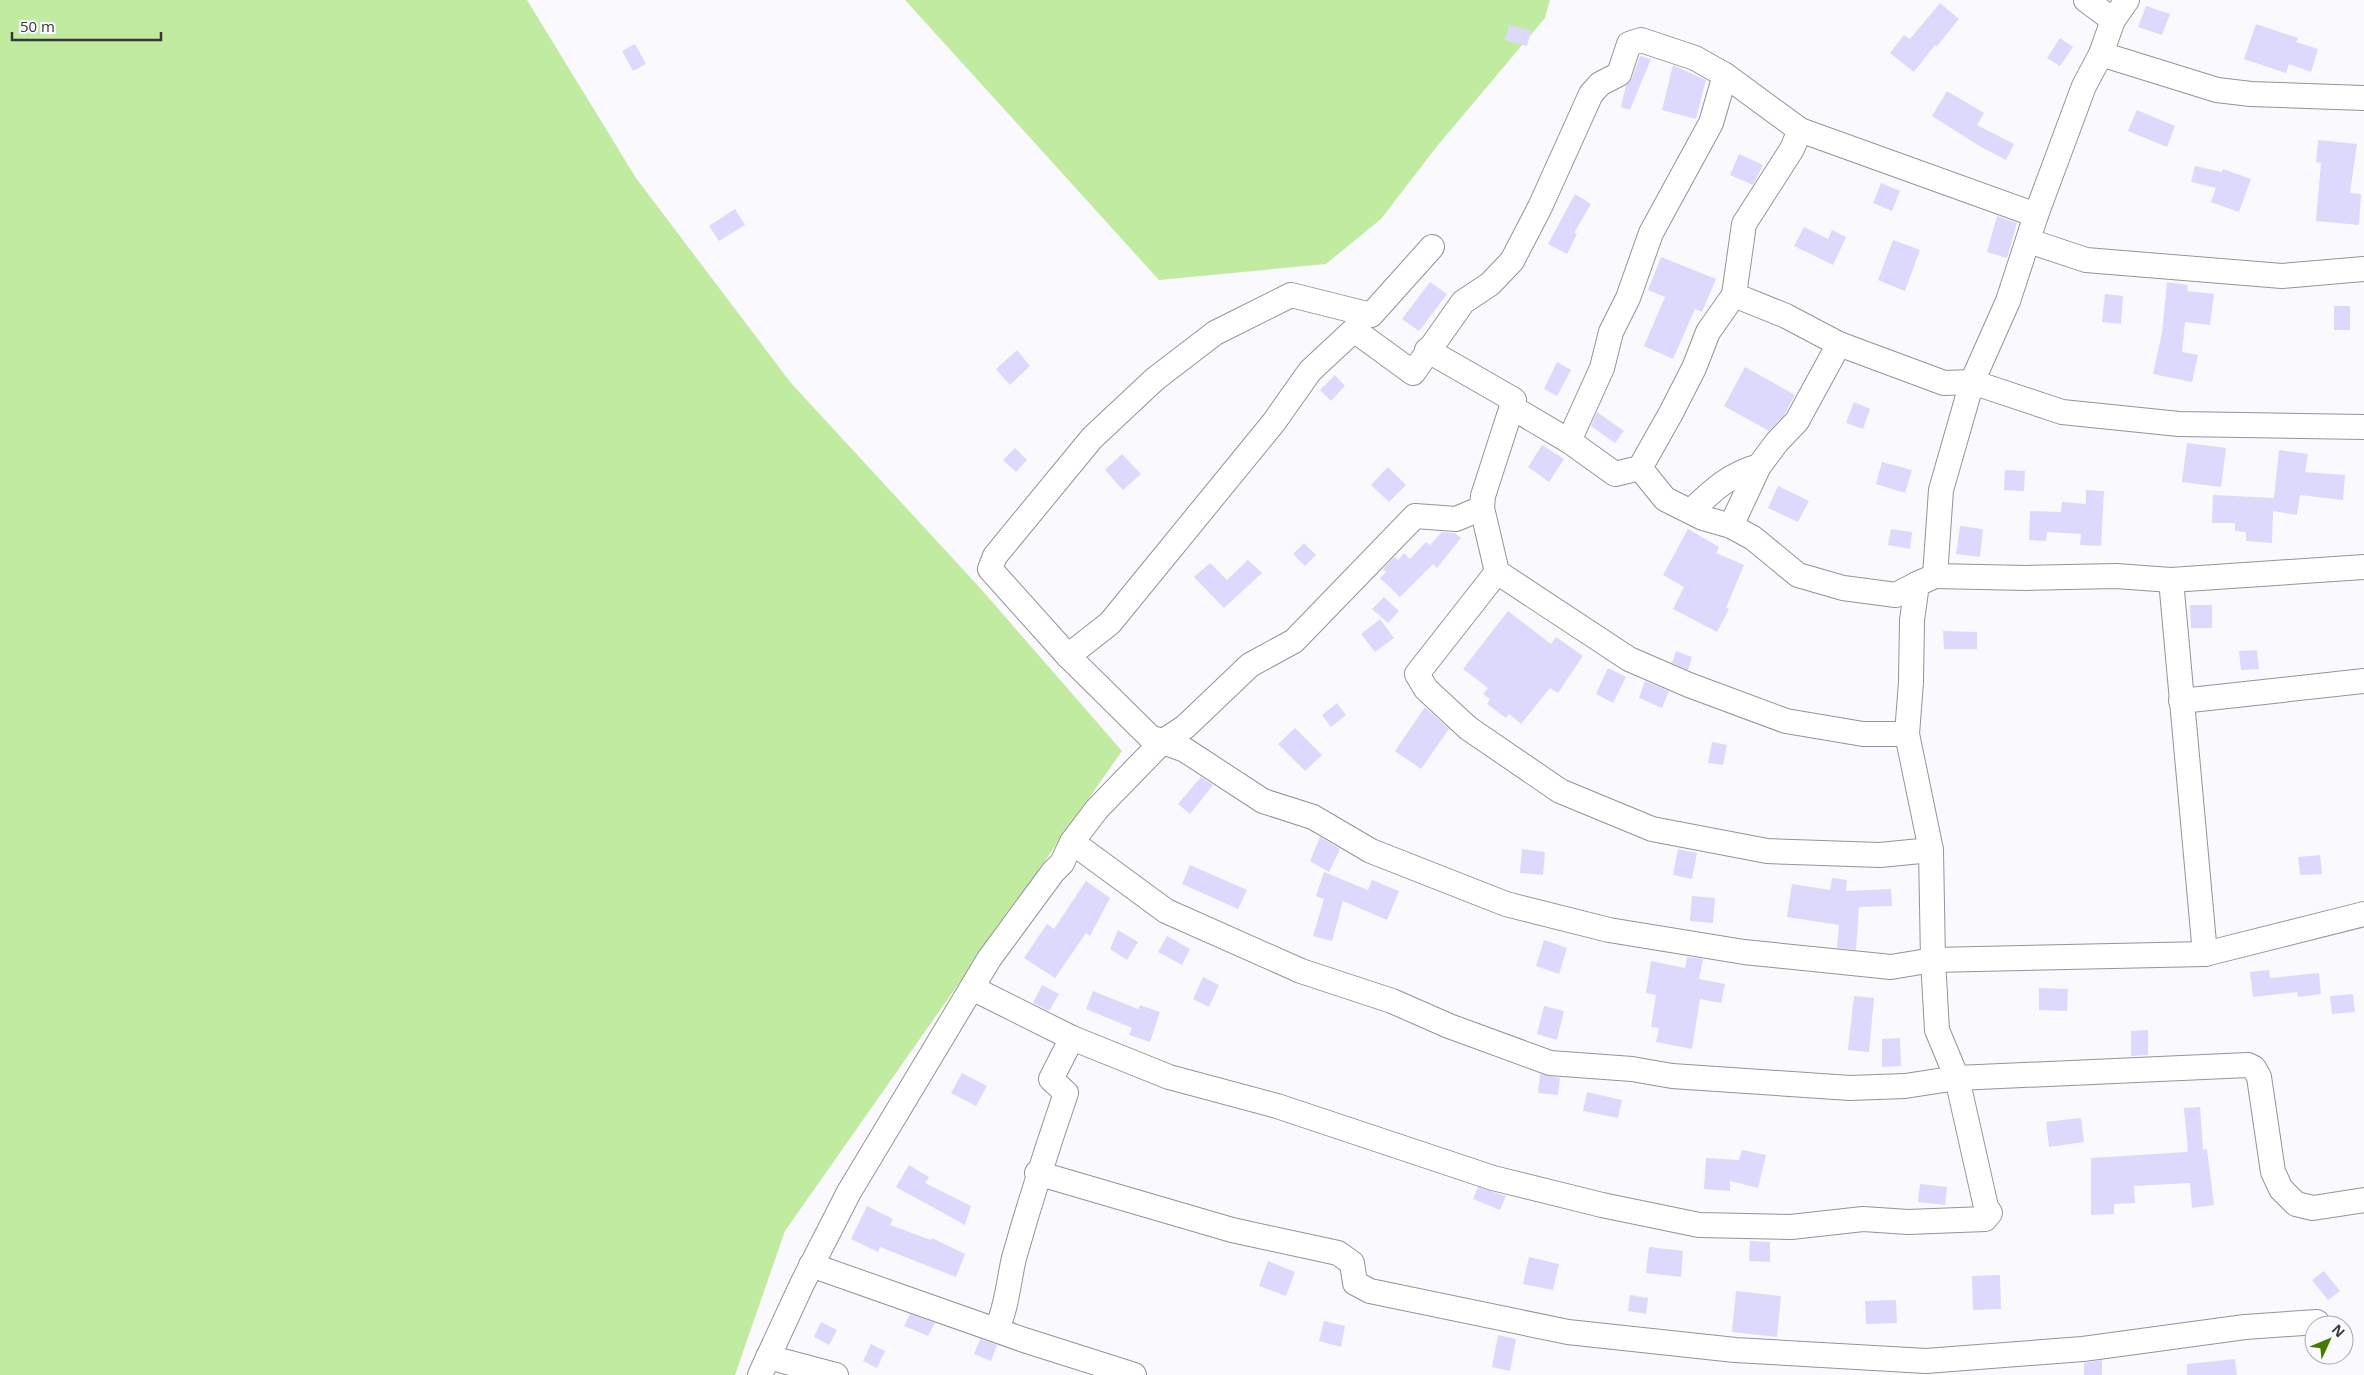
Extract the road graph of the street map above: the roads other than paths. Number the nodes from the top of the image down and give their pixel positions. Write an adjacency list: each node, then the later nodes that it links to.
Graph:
1 (2086, 0): 3 (street)
2 (2127, 0): 3 (street)
3 (2113, 20): 4 (street)
4 (2101, 54): 6 (street); 8 (street)
5 (1725, 75): 7 (street); 15 (street); 19 (street)
6 (2364, 98)
7 (1800, 130): 8 (street); 12 (street)
8 (2036, 215): 9 (street)
9 (2029, 241): 11 (street); 16 (street)
10 (1432, 247): 13 (street)
11 (2364, 269)
12 (1734, 295): 14 (street); 21 (street)
13 (1362, 323): 15 (street); 29 (street); 29 (street)
14 (1839, 344): 16 (street); 20 (street)
15 (1427, 350): 17 (street)
16 (1972, 382): 18 (street); 27 (street)
17 (1513, 408): 19 (street); 22 (street)
18 (2364, 427)
19 (1569, 441): 21 (street)
20 (1759, 466): 23 (street); 24 (street)
21 (1640, 468): 23 (street)
22 (1482, 508): 26 (street); 33 (street)
23 (1692, 510): 24 (street)
24 (1731, 526): 27 (street)
25 (2364, 567): 28 (street)
26 (1496, 572): 32 (street); 35 (street)
27 (1926, 580): 28 (street); 32 (street)
28 (2172, 580): 31 (street)
29 (1068, 656): 33 (street)
30 (2364, 681): 31 (street)
31 (2181, 701): 37 (street)
32 (1907, 734): 35 (street)
33 (1162, 742): 34 (street); 38 (street)
34 (1072, 842): 39 (street); 41 (street)
35 (1931, 850): 38 (street)
36 (2364, 914): 37 (street)
37 (2205, 954): 38 (street)
38 (1933, 960): 41 (street)
39 (972, 988): 40 (street); 44 (street)
40 (1072, 1038): 41 (street); 42 (street)
41 (1957, 1078): 43 (street)
42 (1038, 1173): 45 (street); 46 (street)
43 (2364, 1200)
44 (811, 1265): 46 (street); 47 (street)
45 (2304, 1323)
46 (996, 1329): 49 (street)
47 (764, 1366): 48 (street)
48 (836, 1375)
49 (1134, 1375)

